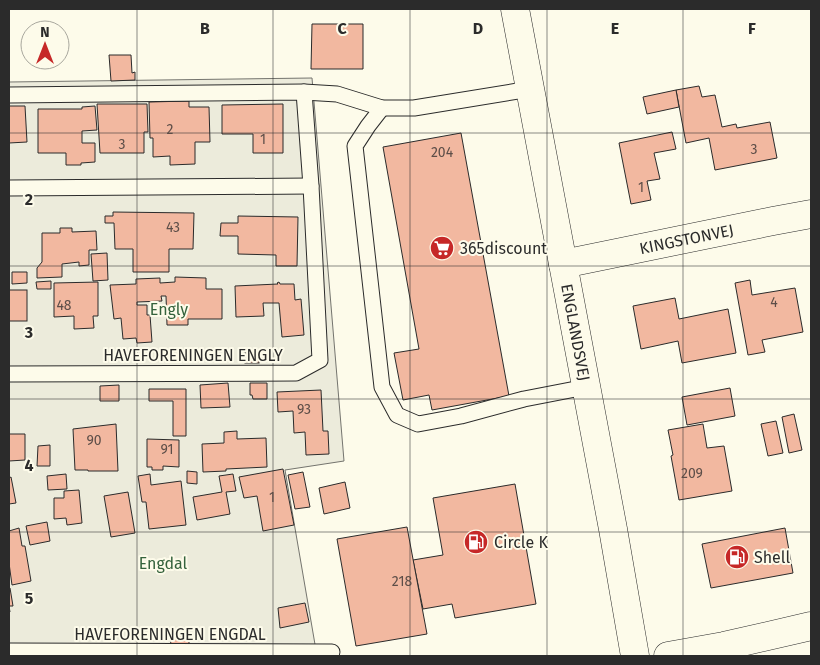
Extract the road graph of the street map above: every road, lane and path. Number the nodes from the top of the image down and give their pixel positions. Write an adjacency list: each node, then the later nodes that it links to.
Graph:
1 (515, 9): 2 (street, ENGLANDSVEJ)
2 (530, 89): 5 (lane); 9 (street, ENGLANDSVEJ)
3 (304, 92): 4 (lane); 5 (lane); 6 (lane, HAVEFORENINGEN ENGLY)
4 (9, 94)
5 (382, 108): 11 (lane)
6 (311, 186): 7 (lane); 10 (lane, HAVEFORENINGEN ENGLY)
7 (9, 188)
8 (811, 214): 9 (street, KINGSTONVEJ)
9 (563, 264): 11 (street, ENGLANDSVEJ)
10 (9, 374)
11 (586, 387): 15 (street, ENGLANDSVEJ)
12 (811, 626): 16 (street)
13 (9, 651): 14 (lane, HAVEFORENINGEN ENGDAL)
14 (332, 652)
15 (635, 656)
16 (668, 656)

